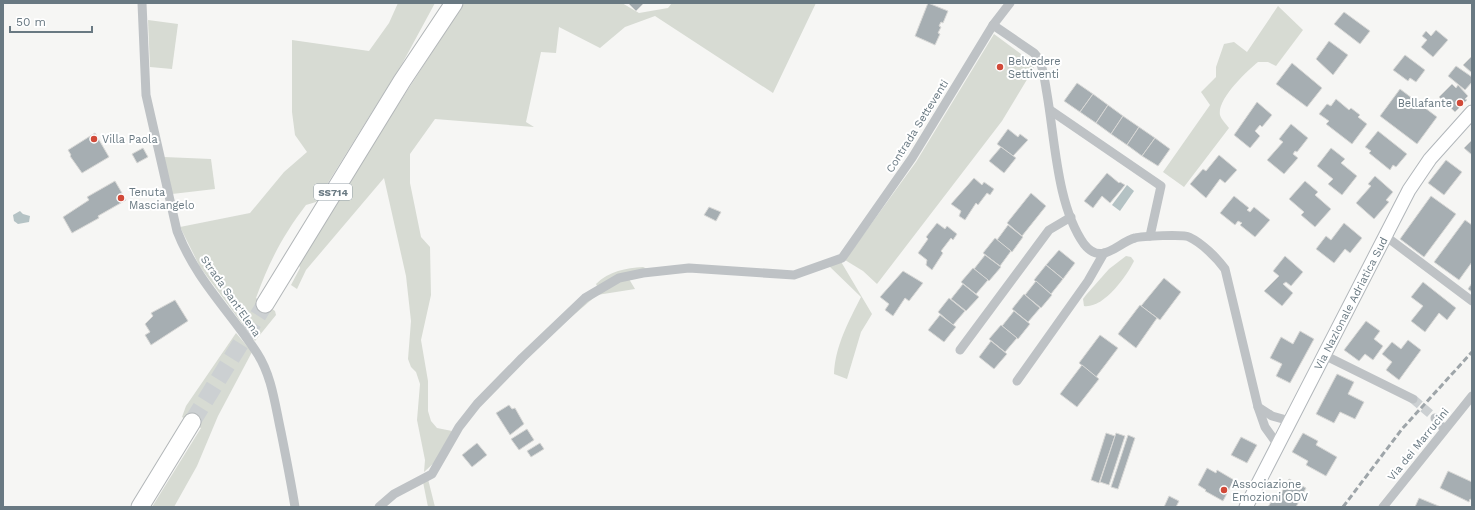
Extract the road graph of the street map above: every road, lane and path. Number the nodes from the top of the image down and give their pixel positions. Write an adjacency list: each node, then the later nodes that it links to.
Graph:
1 (142, 3): 25 (street, Strada Sant'Elena)
2 (454, 3): 12 (highway, SS714)
3 (1010, 3): 4 (street, Contrada Setteventi)
4 (993, 25): 5 (street); 26 (street, Contrada Setteventi)
5 (1050, 110): 7 (street); 9 (street)
6 (1472, 112): 8 (main road, Via Nazionale Adriatica Sud)
7 (1071, 218): 10 (street); 13 (street)
8 (1384, 235): 11 (street); 14 (main road, Via Nazionale Adriatica Sud)
9 (1150, 236): 10 (street); 18 (street)
10 (1104, 253): 15 (street)
11 (1472, 301)
12 (264, 304)
13 (960, 350)
14 (1324, 355): 17 (street); 20 (main road, Via Nazionale Adriatica Sud)
15 (1017, 381)
16 (1472, 396): 22 (street, Via dei Marrucini)
17 (1413, 399)
18 (1258, 407): 20 (street); 23 (street)
19 (1435, 418): 22 (street)
20 (1290, 421): 23 (main road, Via Nazionale Adriatica Sud)
21 (192, 422): 24 (highway)
22 (1444, 429): 28 (street, Via dei Marrucini)
23 (1278, 445): 27 (main road, Via Nazionale Adriatica Sud)
24 (140, 507)
25 (295, 507)
26 (379, 507)
27 (1246, 507)
28 (1383, 507)

